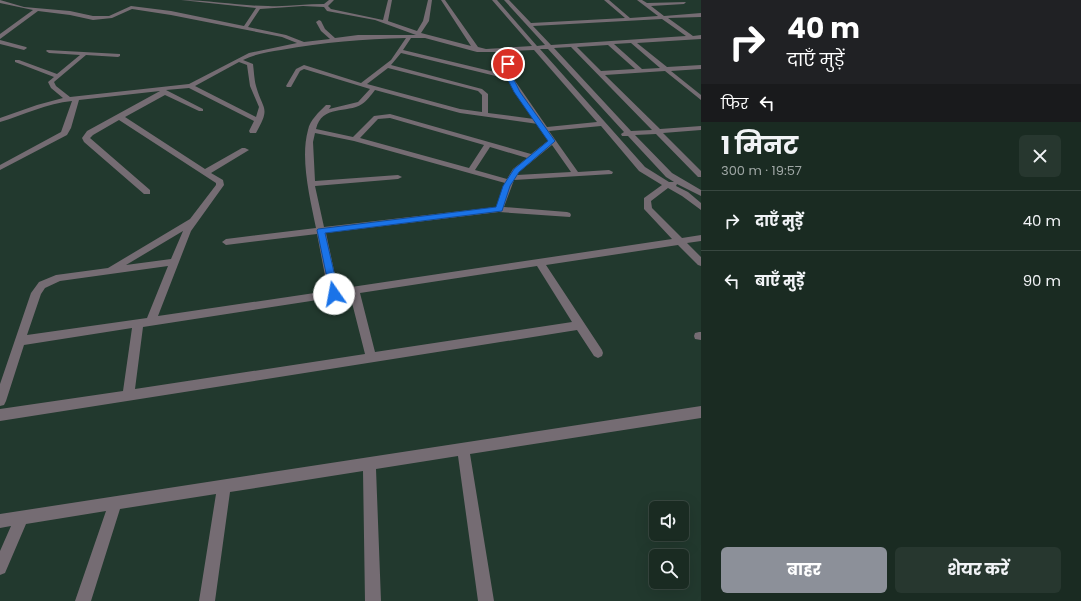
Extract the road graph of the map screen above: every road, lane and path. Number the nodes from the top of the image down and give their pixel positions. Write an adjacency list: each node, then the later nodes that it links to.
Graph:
1 (183, 0): 17 (street)
2 (332, 0): 15 (street)
3 (390, 0): 24 (street)
4 (430, 0): 29 (street)
5 (443, 0): 44 (street)
6 (606, 0): 22 (street)
7 (639, 0): 14 (street)
8 (0, 1): 19 (street)
9 (260, 1): 17 (street)
10 (507, 1): 11 (street); 25 (street)
11 (496, 2): 28 (street)
12 (684, 3): 14 (street)
13 (136, 4): 16 (street)
14 (646, 5): 21 (street)
15 (325, 6): 18 (street); 24 (street)
16 (131, 7): 19 (street); 26 (street)
17 (252, 7): 18 (street)
18 (259, 7): 26 (street)
19 (38, 10): 32 (street)
20 (701, 15): 21 (street)
21 (663, 17): 22 (street); 33 (street)
22 (629, 19): 25 (street)
23 (319, 22): 35 (street)
24 (385, 22): 29 (street)
25 (530, 25): 27 (street)
26 (245, 28): 39 (street)
27 (535, 30): 28 (street); 42 (street)
28 (521, 31): 43 (street)
29 (418, 34): 31 (street)
30 (410, 36): 31 (street); 35 (street); 47 (street)
31 (425, 36): 44 (street)
32 (0, 37)
33 (691, 37): 34 (street); 37 (street)
34 (701, 37)
35 (334, 40): 39 (street)
36 (0, 42): 41 (street)
37 (633, 42): 38 (street); 54 (street)
38 (609, 43): 40 (street); 55 (street)
39 (303, 44): 50 (street)
40 (573, 46): 42 (street); 56 (street)
41 (24, 48)
42 (551, 48): 43 (street); 80 (street)
43 (536, 49): 45 (street); 74 (street)
44 (477, 50): 45 (street)
45 (506, 50): 58 (street)
46 (49, 51): 48 (street)
47 (400, 51): 52 (street); 58 (street)
48 (85, 53): 49 (street); 57 (street)
49 (118, 55)
50 (238, 60): 60 (street); 72 (street)
51 (17, 61): 57 (street)
52 (388, 66): 59 (street); 69 (street)
53 (701, 67): 54 (street)
54 (666, 69): 55 (street); 65 (street)
55 (640, 70): 56 (street)
56 (600, 73): 79 (street)
57 (58, 76): 64 (street)
58 (510, 78): 73 (street)
59 (362, 85): 61 (street); 62 (street)
60 (190, 86): 63 (street); 72 (street)
61 (289, 86)
62 (374, 88): 68 (street); 69 (street)
63 (163, 91): 64 (street); 67 (street); 70 (street)
64 (73, 98): 71 (street); 87 (street)
65 (701, 98)
66 (328, 106): 68 (street)
67 (201, 110)
68 (322, 113): 76 (street)
69 (485, 115): 73 (street)
70 (120, 117): 89 (street); 98 (street)
71 (0, 120)
72 (258, 120): 78 (street)
73 (539, 122): 77 (street)
74 (603, 124): 77 (street); 81 (street)
75 (701, 128): 79 (street)
76 (311, 130): 82 (street); 96 (street)
77 (544, 130): 83 (street)
78 (253, 131)
79 (658, 131): 80 (street); 91 (street)
80 (629, 133): 81 (street); 95 (street)
81 (613, 135): 97 (street)
82 (355, 139): 84 (street); 88 (street)
83 (552, 141): 86 (street); 92 (street)
84 (488, 144): 86 (street); 88 (street)
85 (245, 150): 89 (street)
86 (532, 157): 94 (street)
87 (0, 168)
88 (471, 171): 94 (street)
89 (206, 172): 103 (street)
90 (609, 172): 92 (street)
91 (700, 172)
92 (576, 174): 94 (street)
93 (398, 177): 96 (street)
94 (510, 180): 101 (street)
95 (681, 183): 97 (street); 99 (street)
96 (312, 184): 104 (street)
97 (667, 185): 100 (street); 107 (street)
98 (147, 192)
99 (701, 193)
100 (701, 206)
101 (499, 209): 102 (street); 104 (street)
102 (567, 215)
103 (193, 221): 108 (street); 111 (street)
104 (321, 230): 106 (street); 113 (street)
105 (701, 238): 107 (street)
106 (226, 242)
107 (680, 242): 109 (street); 110 (street)
108 (175, 262): 111 (street); 114 (street)
109 (701, 263)
110 (540, 264): 112 (street); 116 (street)
111 (109, 271): 117 (street)
112 (354, 291): 113 (street); 119 (street)
113 (334, 294): 114 (street)
114 (150, 322): 115 (street)
115 (138, 324): 117 (street); 120 (street)
116 (580, 325): 118 (street); 119 (street)
117 (20, 341): 121 (street)
118 (598, 353)
119 (371, 357): 120 (street)
120 (128, 395): 123 (street)
121 (0, 401)
122 (701, 412): 124 (street)
123 (0, 415)
124 (463, 448): 125 (street); 134 (street)
125 (369, 463): 126 (street); 133 (street)
126 (224, 487): 127 (street); 132 (street)
127 (115, 504): 128 (street); 131 (street)
128 (22, 518): 129 (street); 130 (street)
129 (0, 521)
130 (0, 568)
131 (83, 601)
132 (207, 601)
133 (373, 601)
134 (486, 601)

